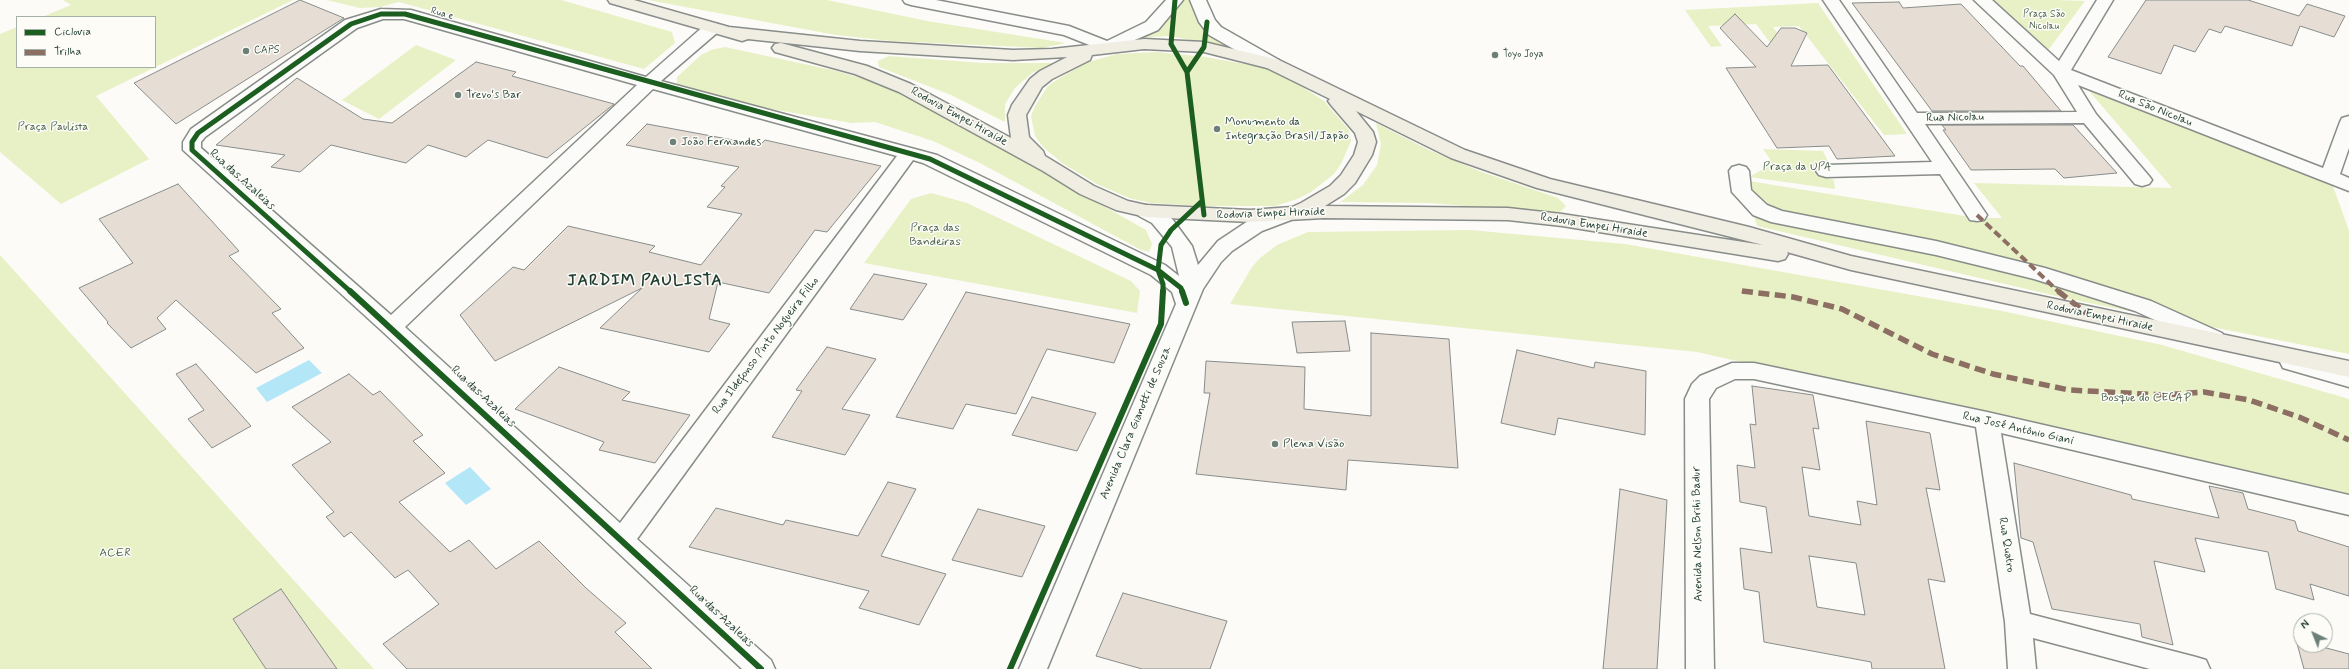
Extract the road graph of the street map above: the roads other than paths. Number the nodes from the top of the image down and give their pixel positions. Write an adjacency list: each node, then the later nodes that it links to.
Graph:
1 (616, 0): 8 (main road, Rodovia Empei Hiraide)
2 (911, 0): 9 (street)
3 (1175, 0): 9 (street)
4 (1198, 0): 10 (street)
5 (1831, 0): 15 (street, Rua Nicolau)
6 (1982, 0): 11 (street, Rua São Nicolau)
7 (2106, 0): 11 (street)
8 (720, 30): 9 (main road, Rodovia Empei Hiraide); 13 (street); 19 (main road, Rodovia Empei Hiraide)
9 (1107, 47): 10 (main road, Rodovia Empei Hiraide); 19 (main road)
10 (1273, 64): 12 (main road, Rodovia Empei Hiraide)
11 (2061, 72): 14 (street); 23 (street, Rua São Nicolau)
12 (1305, 78): 27 (main road); 29 (main road, Rodovia Empei Hiraide)
13 (649, 83): 17 (street, Rua e); 18 (street, Rua e); 31 (street)
14 (2089, 117): 15 (street, Rua Nicolau); 24 (street)
15 (1912, 119): 20 (street)
16 (2349, 122): 23 (street)
17 (192, 142): 31 (street, Rua das Azaleias)
18 (910, 152): 30 (street, Rua e); 38 (street, Rua Ildefonso Pinto Nogueira Filho)
19 (1050, 167): 26 (main road, Rodovia Empei Hiraide)
20 (1943, 168): 22 (street); 28 (street)
21 (1739, 171): 32 (street)
22 (1826, 171)
23 (2329, 177): 25 (street, Rua São Nicolau)
24 (2142, 180)
25 (2349, 185)
26 (1146, 212): 27 (main road, Rodovia Empei Hiraide); 30 (street)
27 (1284, 215): 29 (main road, Rodovia Empei Hiraide); 30 (street, Avenida Clara Gianotti de Souza)
28 (1977, 215)
29 (1851, 263): 32 (main road, Rodovia Empei Hiraide)
30 (1190, 295): 41 (street, Avenida Clara Gianotti de Souza)
31 (391, 327): 38 (street, Rua das Azaleias)
32 (2220, 342): 33 (main road, Rodovia Empei Hiraide); 34 (street)
33 (2349, 369)
34 (2349, 379)
35 (1696, 399): 36 (street, Rua José Antônio Giani); 42 (street, Avenida Nelson Brihi Badur)
36 (1987, 421): 37 (street, Rua José Antônio Giani); 39 (street, Rua Quatro)
37 (2349, 505)
38 (622, 540): 40 (street, Rua das Azaleias)
39 (2018, 622): 43 (street, Rua Quatro); 44 (street)
40 (761, 669)
41 (1033, 669)
42 (1700, 669)
43 (2022, 669)
44 (2196, 669)

